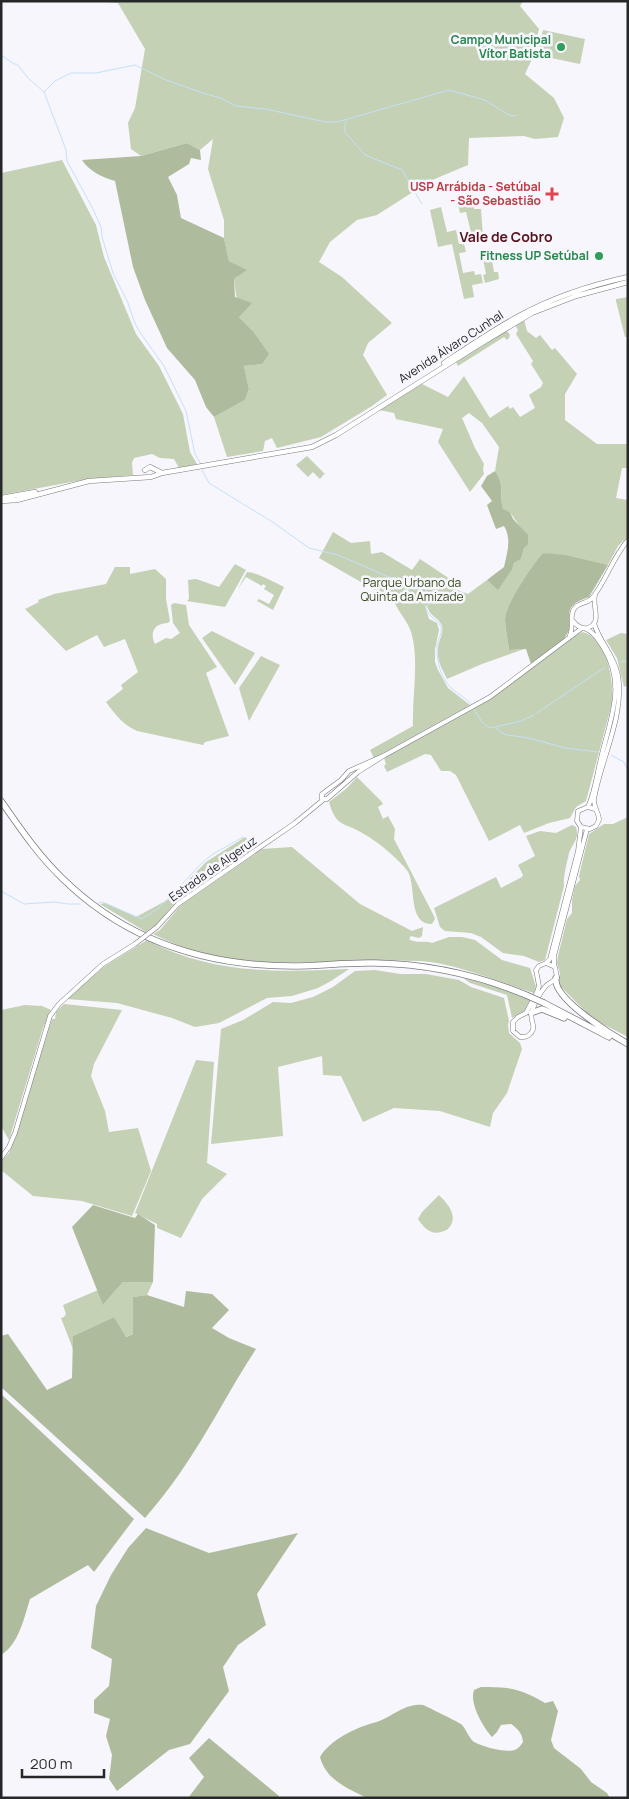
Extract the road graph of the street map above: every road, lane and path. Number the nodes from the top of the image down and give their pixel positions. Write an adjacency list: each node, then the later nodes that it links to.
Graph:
1 (628, 277): 3 (main road, Avenida Álvaro Cunhal)
2 (628, 282): 3 (main road, Avenida Álvaro Cunhal)
3 (293, 449): 6 (main road, Avenida Álvaro Cunhal)
4 (154, 468): 5 (main road); 6 (main road); 7 (main road)
5 (145, 470): 8 (main road); 9 (main road)
6 (162, 473): 7 (main road, Avenida Álvaro Cunhal)
7 (155, 475): 8 (main road)
8 (147, 476): 9 (main road)
9 (139, 477): 10 (main road)
10 (59, 488): 11 (main road); 12 (main road)
11 (1, 498)
12 (1, 502)
13 (628, 540): 14 (main road)
14 (596, 593): 15 (main road); 16 (main road)
15 (584, 603): 16 (main road); 17 (main road)
16 (594, 608): 18 (main road)
17 (573, 620): 19 (main road); 20 (main road)
18 (594, 623): 19 (main road, Estrada de Algeruz); 29 (main road)
19 (583, 628): 20 (main road, Estrada de Algeruz); 28 (main road)
20 (569, 637): 21 (main road, Estrada de Algeruz)
21 (385, 754): 22 (main road, Estrada de Algeruz); 23 (main road, Estrada de Algeruz)
22 (348, 772): 23 (main road); 24 (main road, Estrada de Algeruz)
23 (352, 777): 25 (main road, Estrada de Algeruz)
24 (323, 793): 25 (main road); 26 (main road)
25 (329, 797): 26 (main road, Estrada de Algeruz)
26 (323, 800): 41 (main road, Estrada de Algeruz, bridge)
27 (1, 801): 39 (highway, bridge)
28 (588, 807): 29 (main road); 30 (main road)
29 (595, 809): 31 (main road)
30 (581, 827): 31 (main road); 32 (main road)
31 (587, 829): 33 (main road)
32 (546, 963): 33 (main road); 35 (main road)
33 (554, 966): 34 (main road)
34 (556, 978): 36 (main road); 39 (highway)
35 (538, 980): 36 (main road); 37 (main road)
36 (547, 984): 38 (main road)
37 (521, 1016): 38 (main road); 38 (main road)
38 (531, 1016): 39 (highway)
39 (611, 1036): 40 (highway)
40 (628, 1046)
41 (1, 1158)

